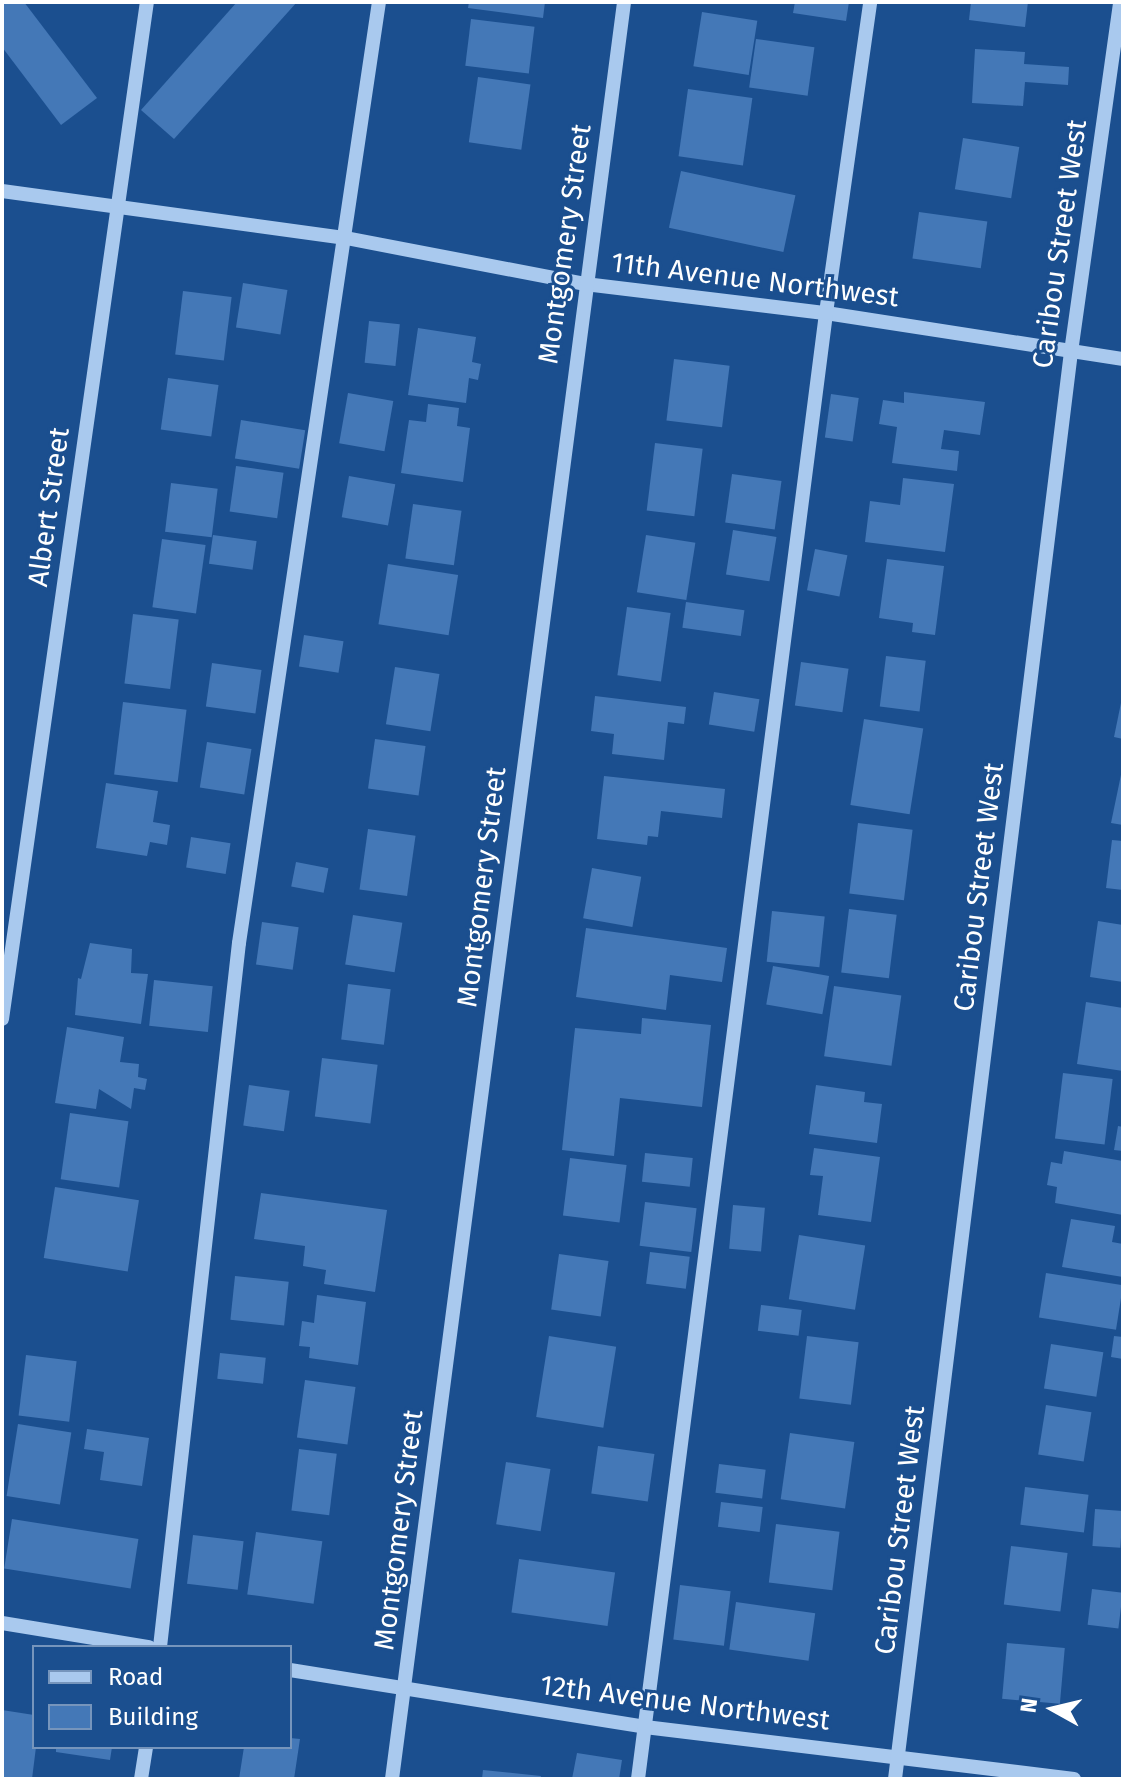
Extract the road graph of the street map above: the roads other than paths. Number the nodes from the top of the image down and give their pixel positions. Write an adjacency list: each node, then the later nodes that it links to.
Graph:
1 (147, 2): 7 (street, Albert Street)
2 (379, 2): 8 (street)
3 (624, 2): 9 (street, Montgomery Street)
4 (870, 2): 10 (street)
5 (1120, 2): 11 (street, Caribou Street West)
6 (2, 191): 7 (street, 11th Avenue Northwest)
7 (118, 209): 8 (street, 11th Avenue Northwest); 13 (street, Albert Street)
8 (346, 238): 9 (street, 11th Avenue Northwest); 16 (street)
9 (585, 284): 10 (street, 11th Avenue Northwest); 18 (street, Montgomery Street)
10 (826, 313): 11 (street, 11th Avenue Northwest); 19 (street)
11 (1071, 352): 12 (street, 11th Avenue Northwest); 21 (street, Caribou Street West)
12 (1123, 359)
13 (2, 1019)
14 (2, 1623): 15 (street)
15 (137, 1645)
16 (160, 1645)
17 (292, 1670): 18 (street, 12th Avenue Northwest)
18 (405, 1689): 19 (street, 12th Avenue Northwest); 23 (street, Montgomery Street)
19 (645, 1727): 21 (street, 12th Avenue Northwest); 24 (street)
20 (146, 1749): 22 (street)
21 (898, 1756): 25 (street, Caribou Street West); 26 (street, 12th Avenue Northwest)
22 (141, 1779)
23 (392, 1779)
24 (638, 1779)
25 (895, 1779)
26 (1074, 1779)

